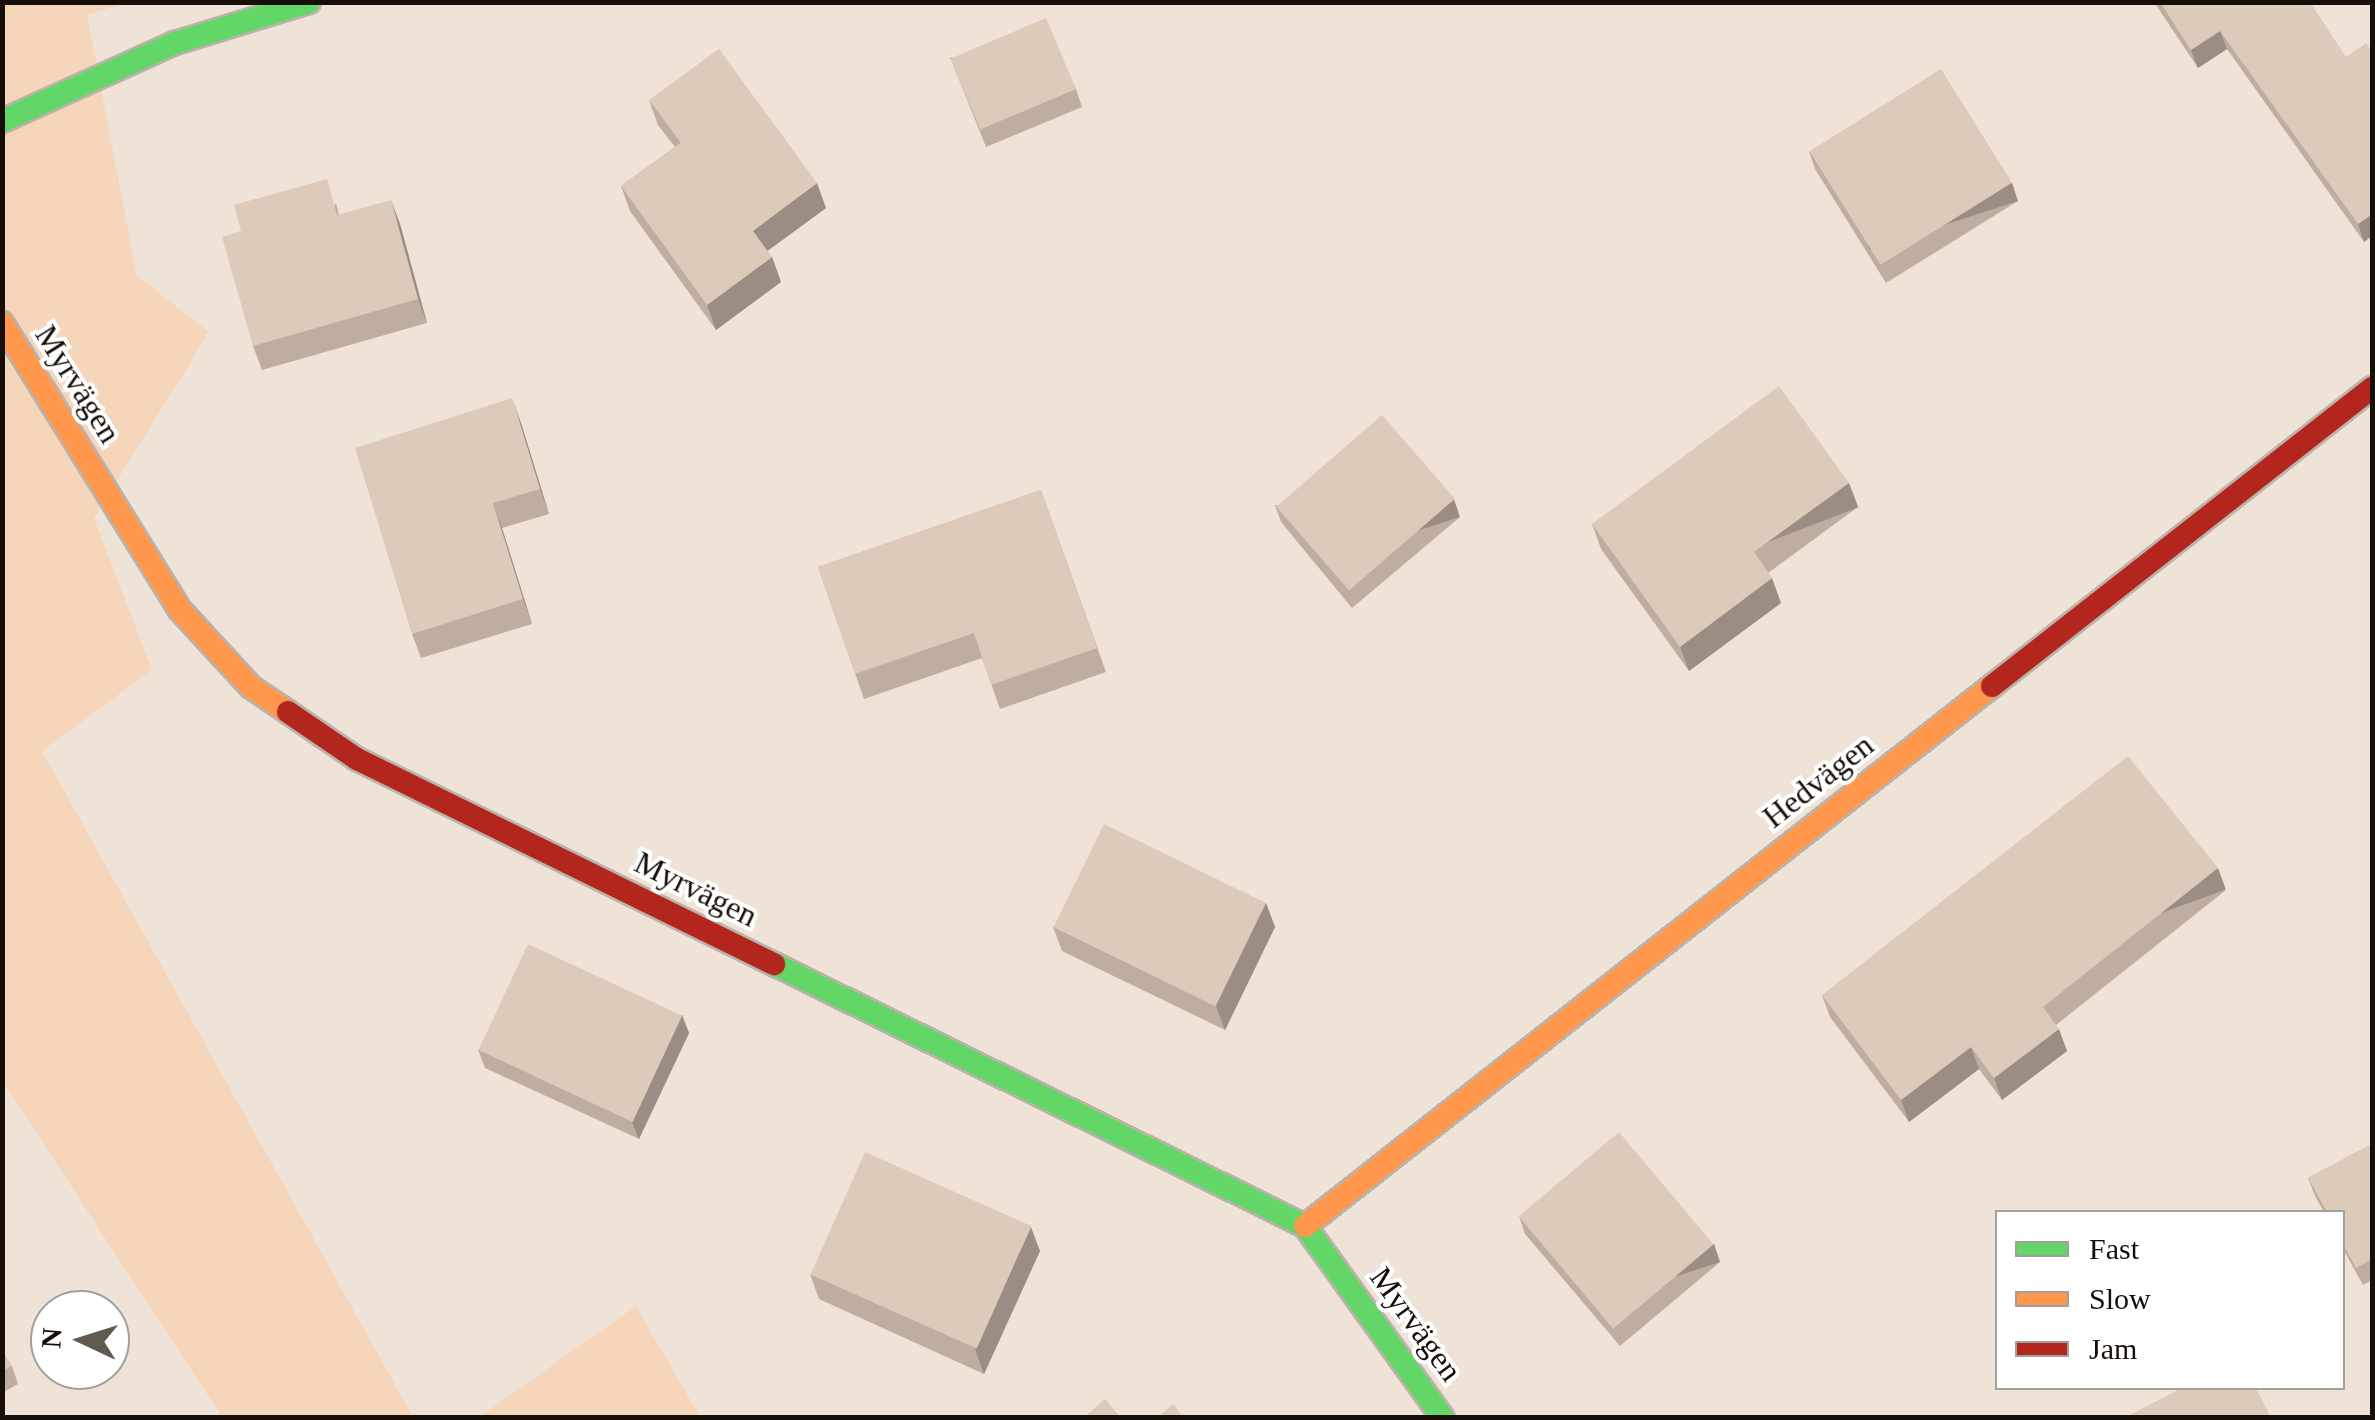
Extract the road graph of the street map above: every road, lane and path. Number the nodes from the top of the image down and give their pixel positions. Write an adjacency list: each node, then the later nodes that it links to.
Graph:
1 (309, 2): 2 (street)
2 (2, 121)
3 (2, 323): 5 (street, Myrvägen)
4 (2372, 388): 5 (street, Hedvägen)
5 (1304, 1226): 6 (street, Myrvägen)
6 (1444, 1418)

